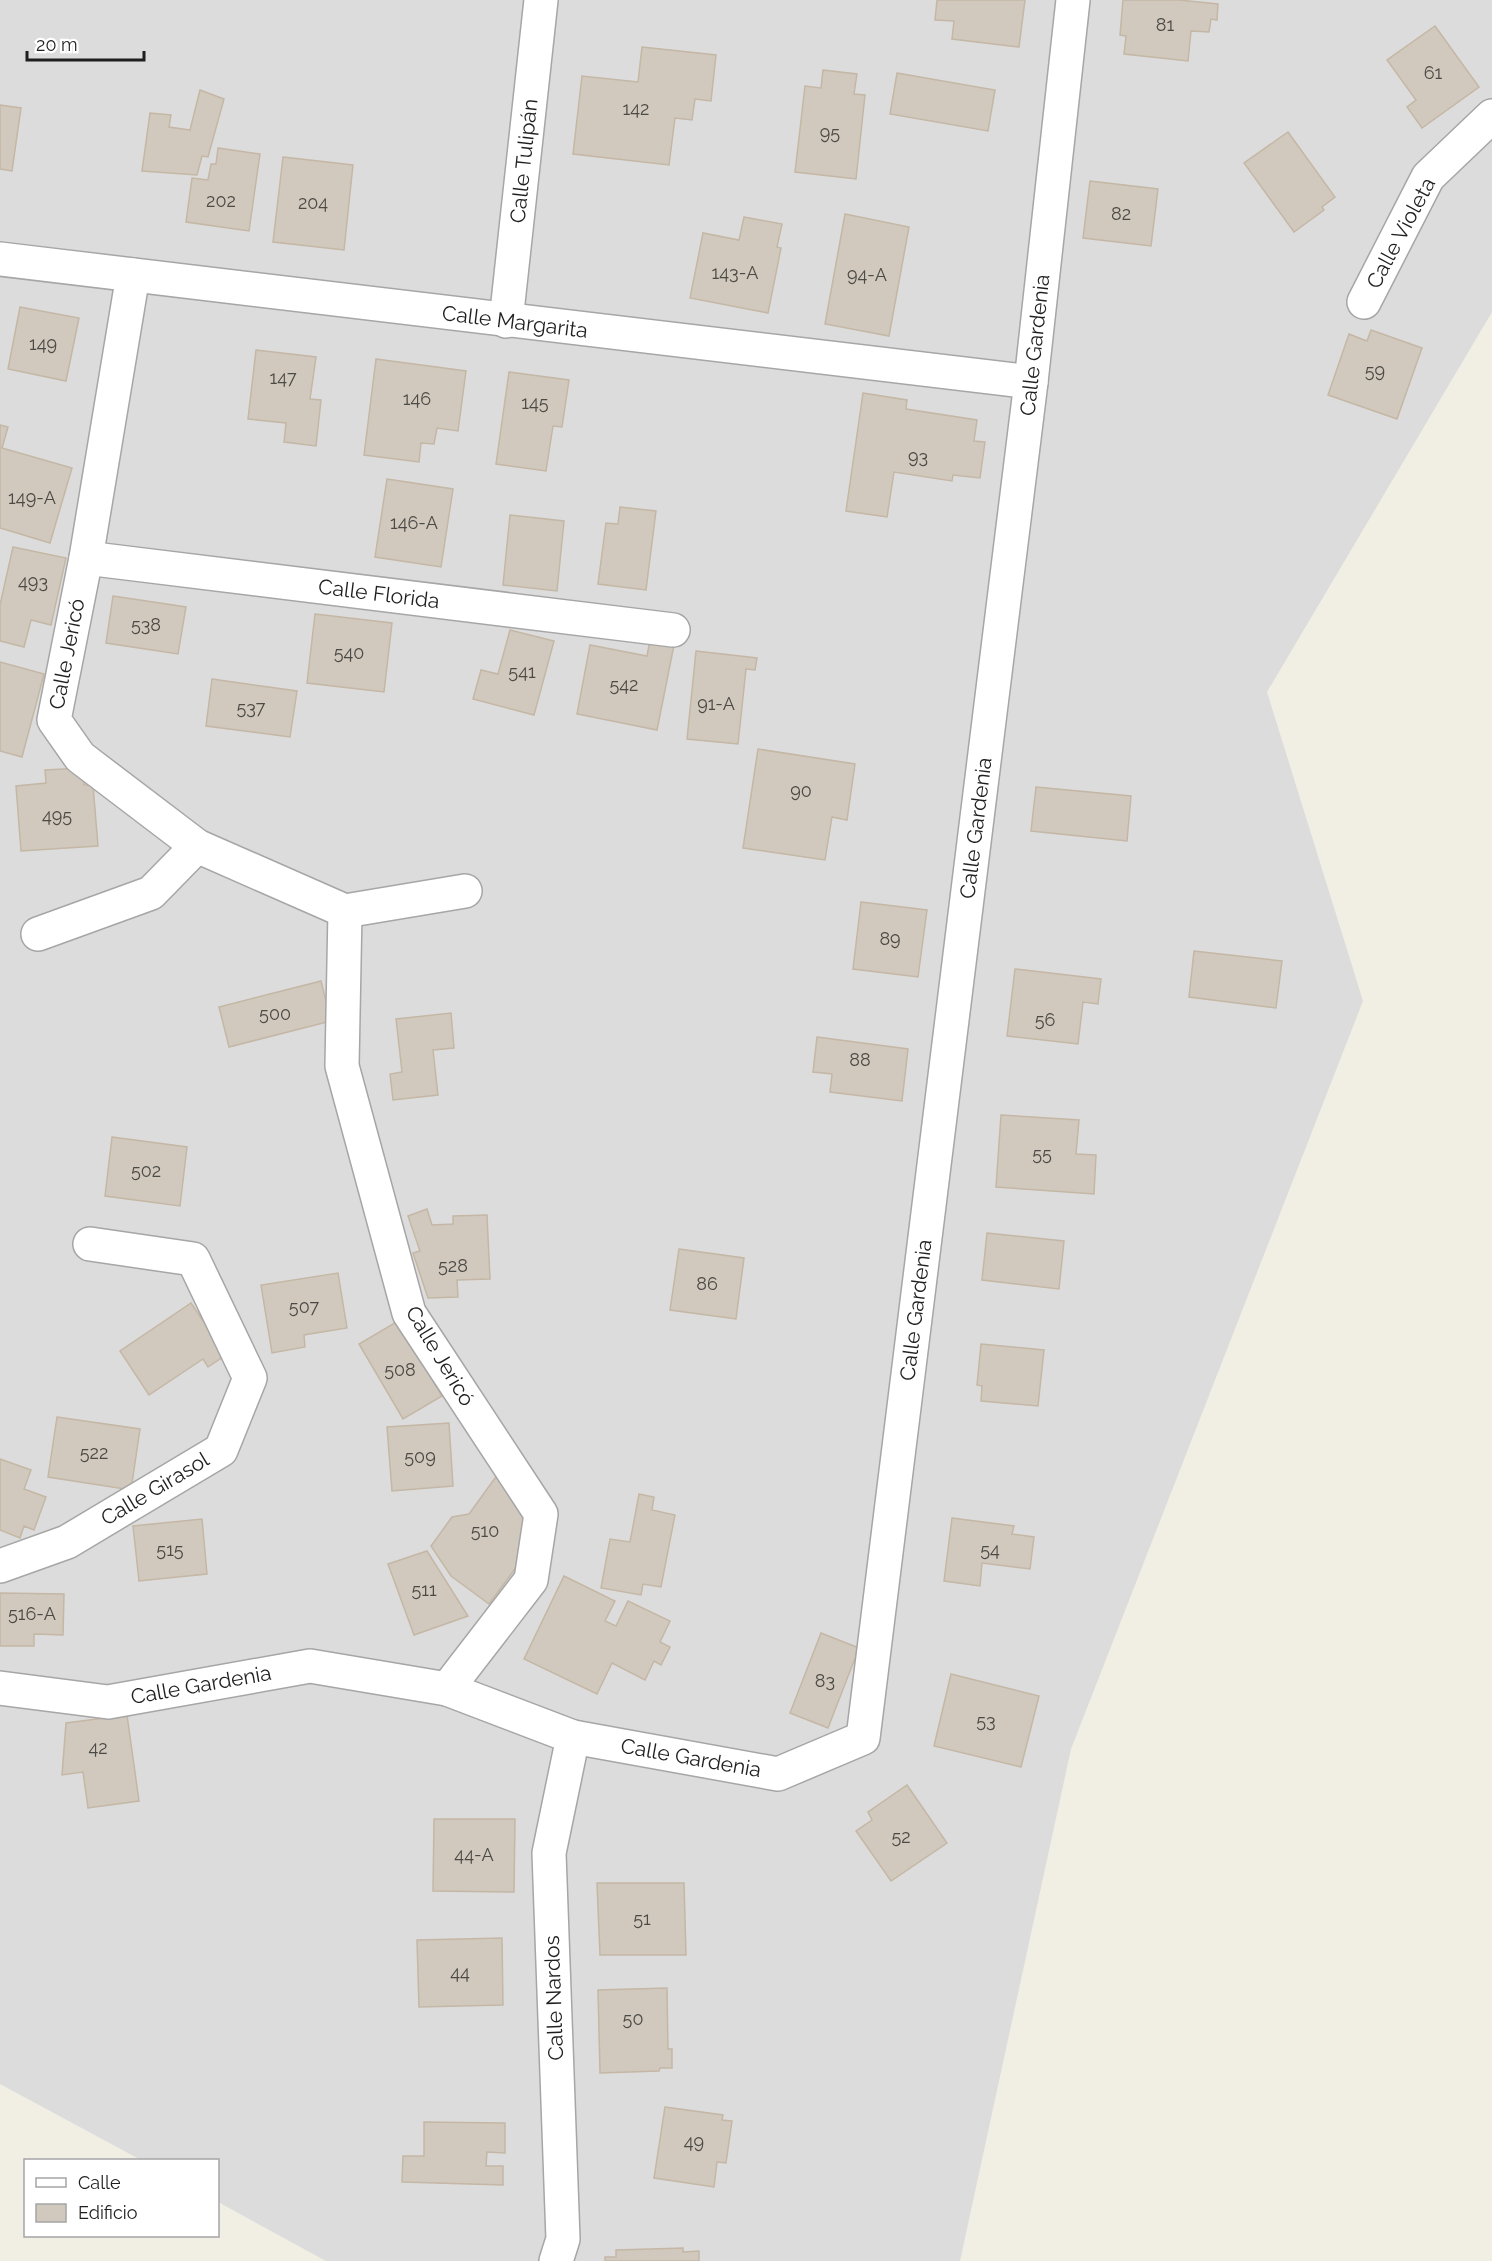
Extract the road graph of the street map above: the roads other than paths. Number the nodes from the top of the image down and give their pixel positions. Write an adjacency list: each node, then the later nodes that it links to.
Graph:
1 (541, 0): 7 (street, Calle Tulipán)
2 (1073, 0): 8 (street, Calle Gardenia)
3 (1492, 116): 6 (street, Calle Violeta)
4 (0, 259): 5 (street, Calle Margarita)
5 (133, 275): 7 (street, Calle Margarita); 9 (street, Calle Jericó)
6 (1364, 302)
7 (506, 321): 8 (street, Calle Margarita)
8 (1031, 382): 19 (street, Calle Gardenia)
9 (86, 558): 10 (street, Calle Florida); 11 (street, Calle Jericó)
10 (673, 630)
11 (197, 846): 13 (street, Calle Jericó); 14 (street)
12 (465, 891): 13 (street)
13 (345, 911): 18 (street, Calle Jericó)
14 (38, 934)
15 (90, 1244): 16 (street, Calle Girasol)
16 (0, 1566)
17 (0, 1689): 18 (street, Calle Gardenia)
18 (447, 1689): 19 (street, Calle Gardenia)
19 (573, 1737): 20 (street, Calle Nardos)
20 (556, 2261)

